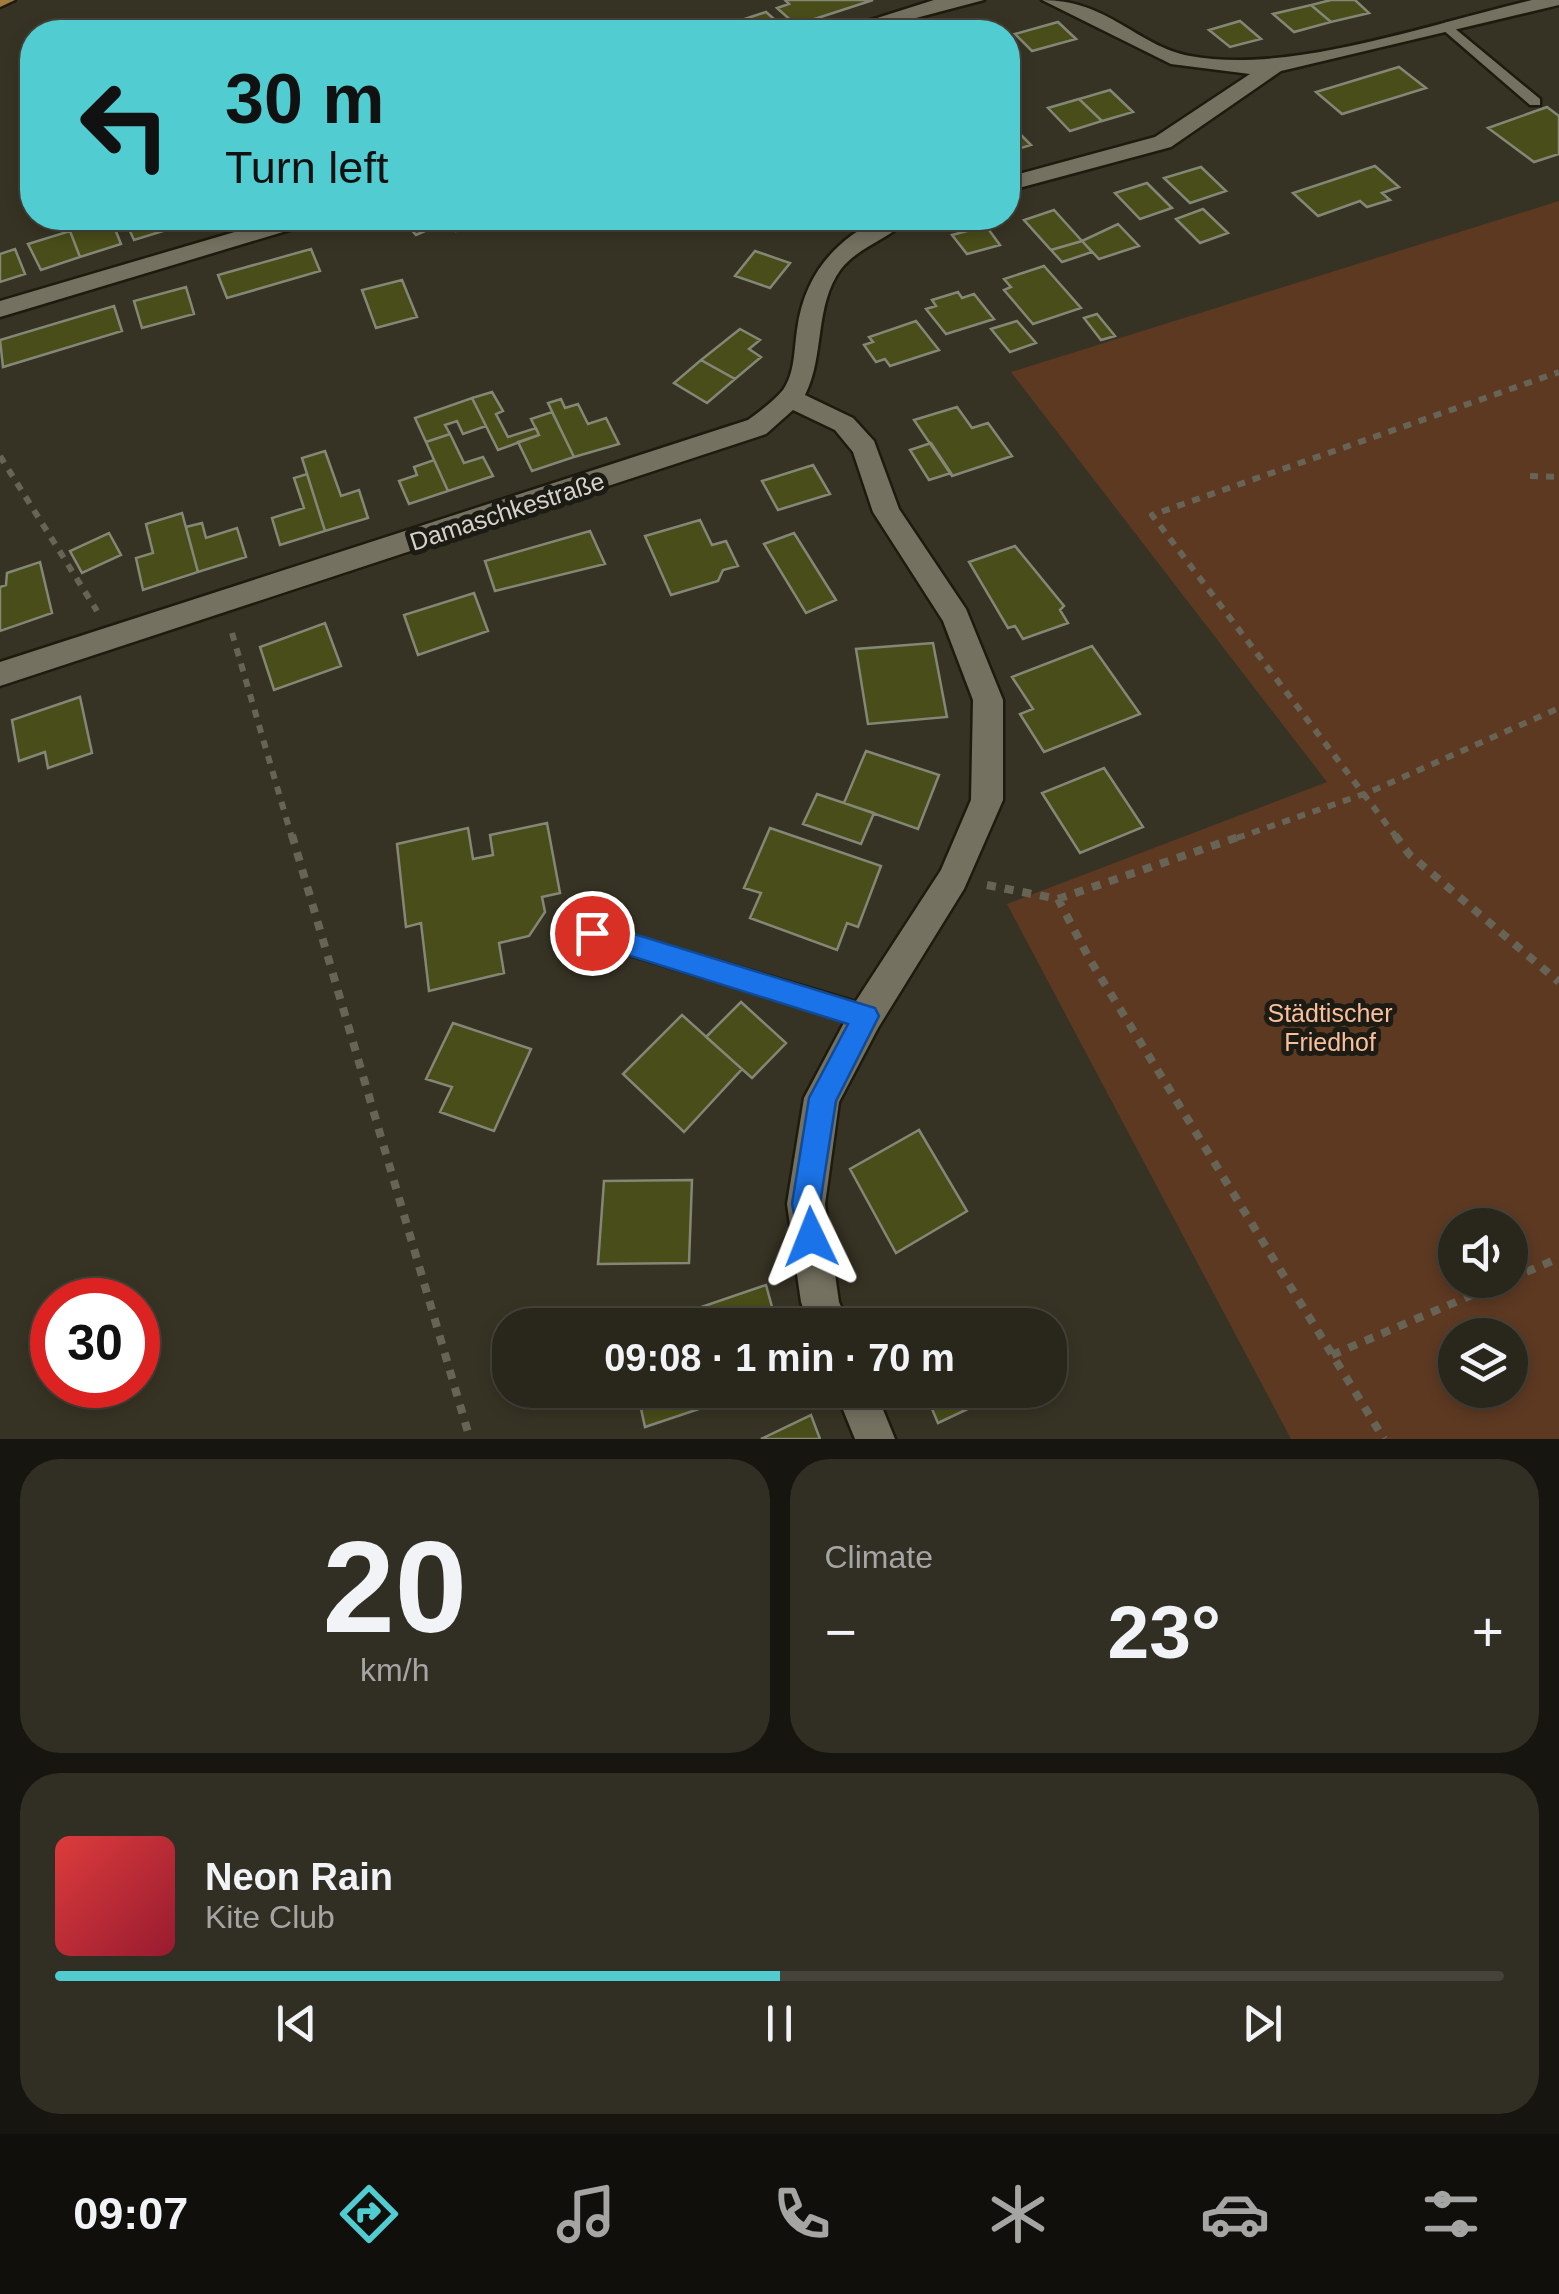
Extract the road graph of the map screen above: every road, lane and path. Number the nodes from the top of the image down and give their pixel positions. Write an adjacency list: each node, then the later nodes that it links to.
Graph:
1 (974, 0): 4 (street)
2 (1052, 0): 6 (street)
3 (1557, 0): 5 (street)
4 (886, 20)
5 (1447, 26): 7 (street); 9 (lane)
6 (1178, 60): 7 (street); 8 (street)
7 (1274, 68): 8 (street)
8 (1201, 96): 10 (street)
9 (1536, 102)
10 (1020, 181)
11 (265, 230): 13 (street)
12 (872, 230): 15 (street)
13 (0, 309)
14 (1559, 372): 23 (path)
15 (792, 399): 19 (street, Damaschkestraße); 24 (street)
16 (0, 456): 20 (path)
17 (1530, 476): 18 (path)
18 (1559, 478)
19 (223, 602): 20 (street, Damaschkestraße); 35 (path)
20 (114, 638): 21 (street, Damaschkestraße)
21 (0, 674)
22 (1559, 708): 23 (path)
23 (1367, 793): 25 (path); 27 (path)
24 (953, 878): 25 (path); 28 (street)
25 (1058, 899): 33 (path)
26 (592, 933): 28 (lane)
27 (1559, 982)
28 (866, 1016): 32 (street)
29 (1559, 1258): 30 (path)
30 (1528, 1271)
31 (1463, 1298): 33 (path)
32 (822, 1308)
33 (1332, 1354): 37 (path)
34 (862, 1408): 36 (street)
35 (470, 1439)
36 (874, 1439)
37 (1384, 1439)

